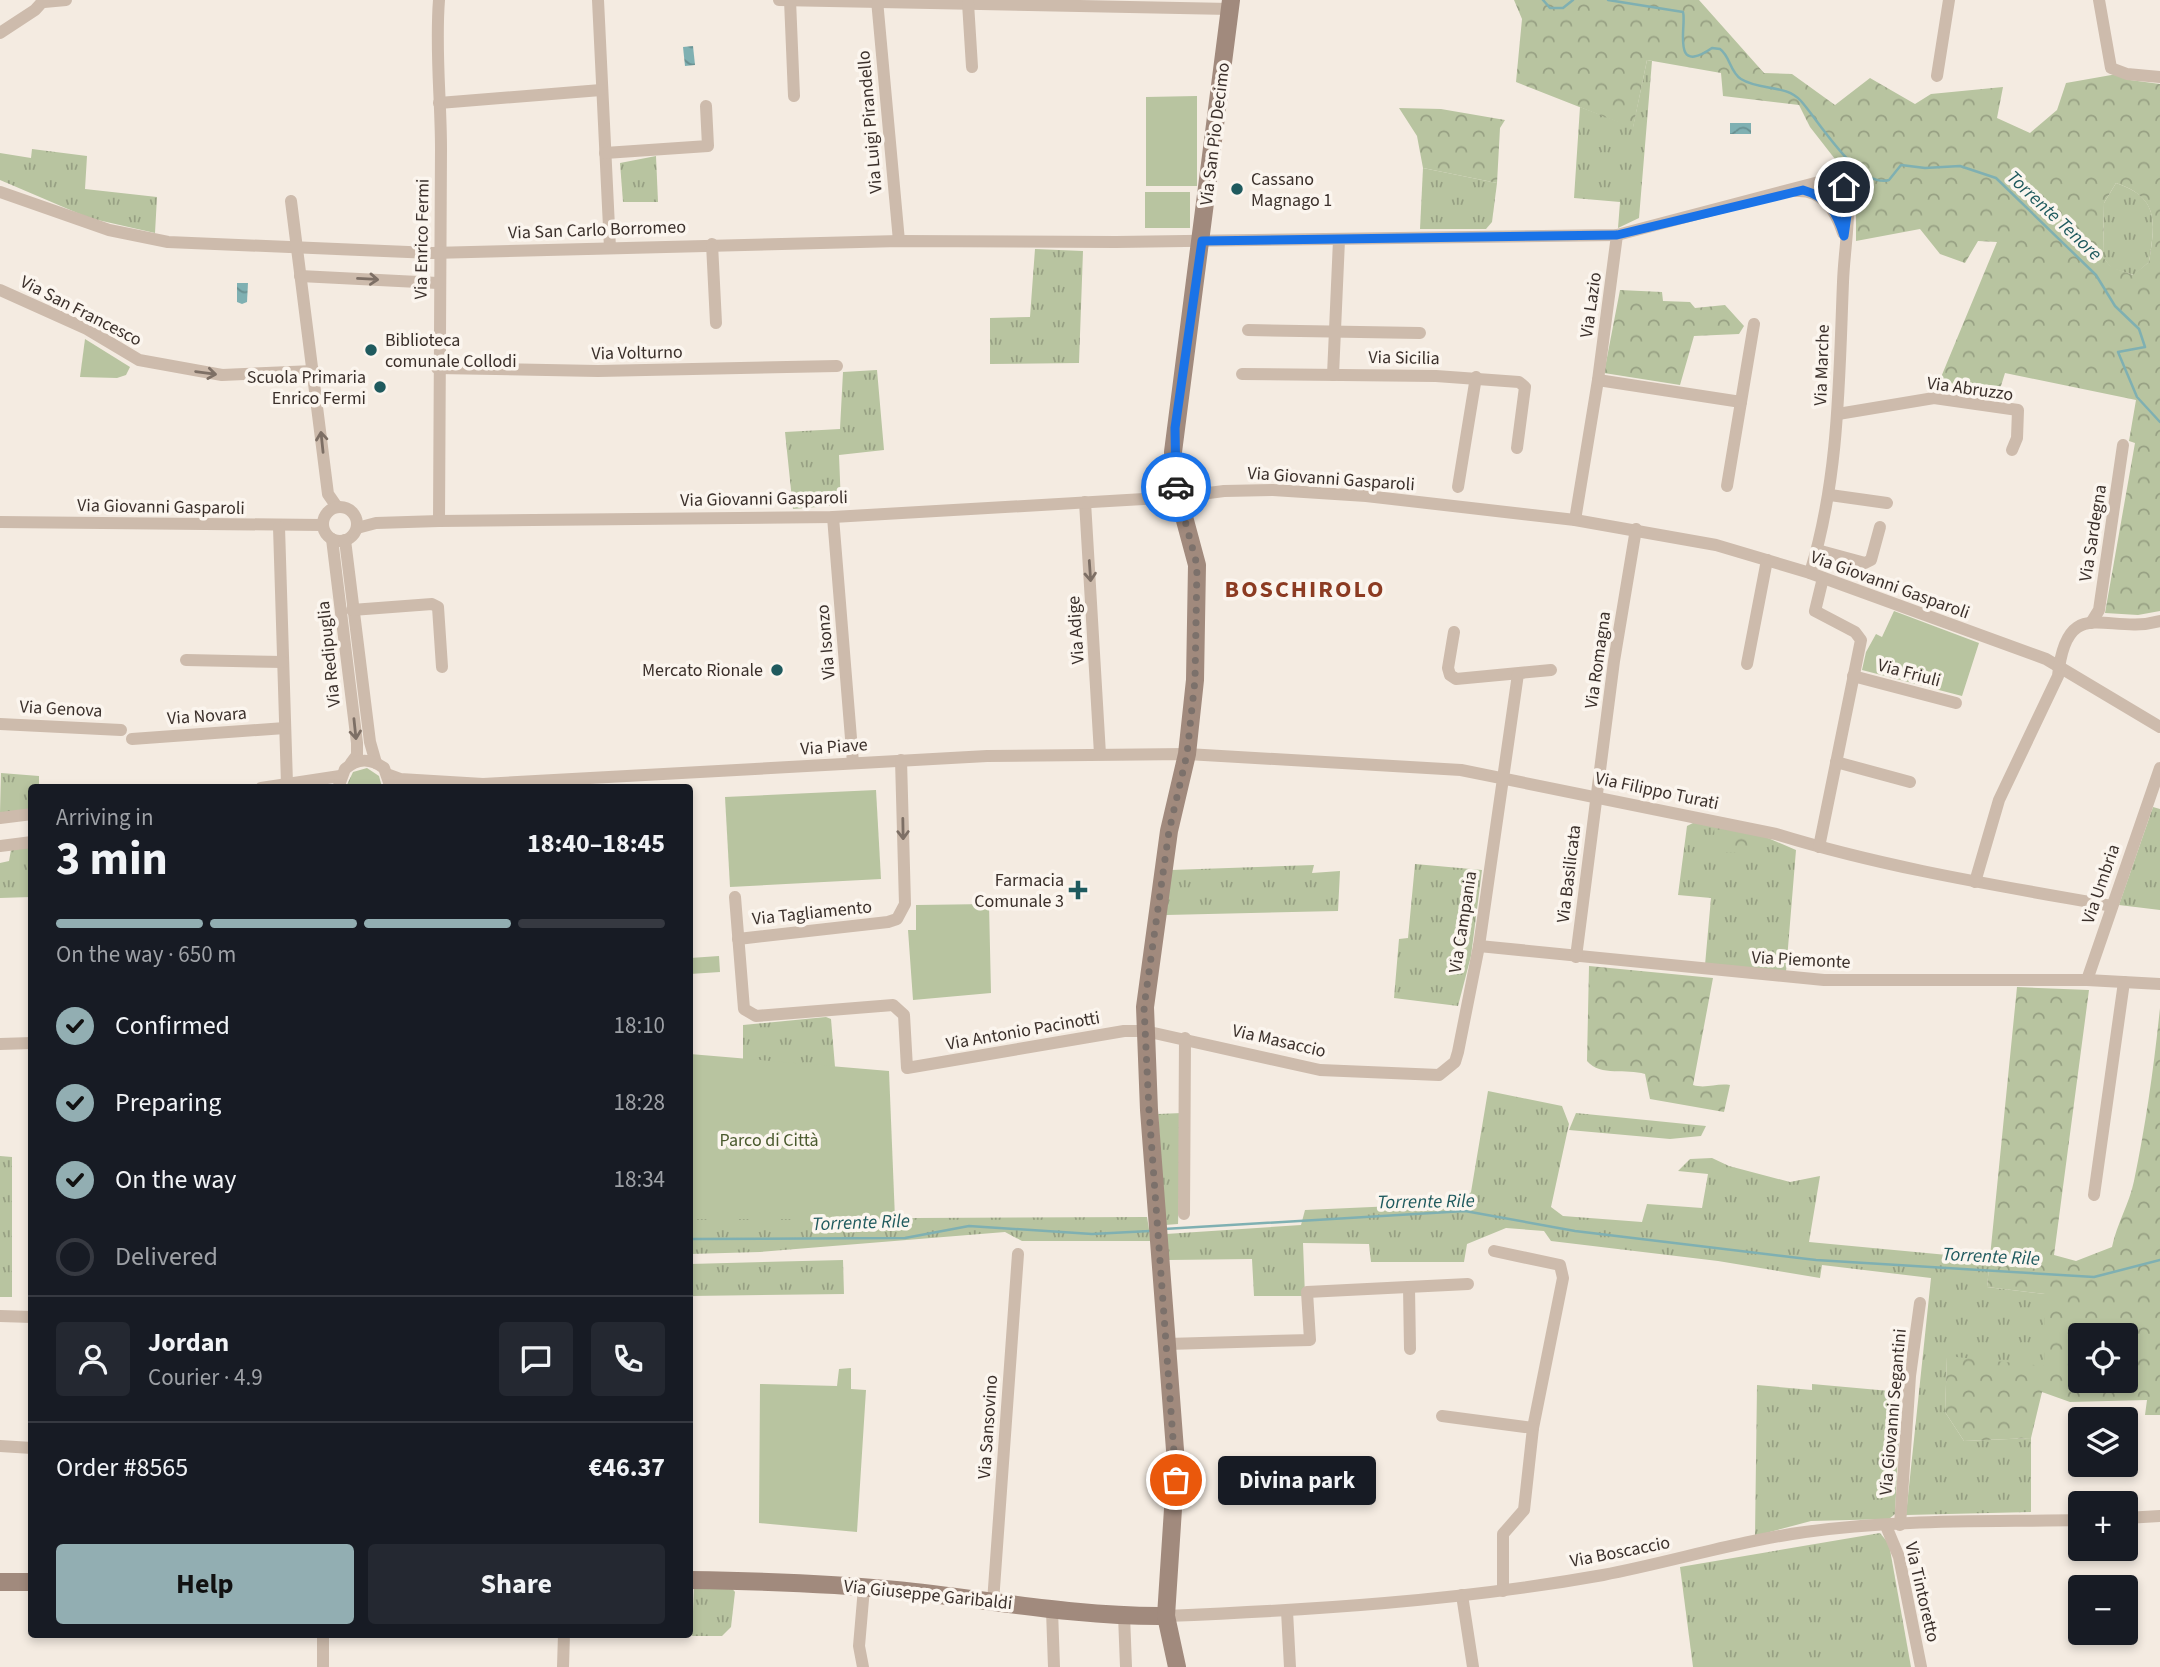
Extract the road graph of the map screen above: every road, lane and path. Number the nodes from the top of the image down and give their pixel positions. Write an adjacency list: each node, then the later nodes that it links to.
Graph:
1 (66, 0): 8 (street)
2 (439, 0): 18 (street, Via Enrico Fermi)
3 (598, 0): 16 (street)
4 (779, 0): 5 (street)
5 (790, 0): 9 (street); 17 (street)
6 (1949, 0): 14 (street)
7 (2099, 0): 15 (street)
8 (44, 1): 12 (street)
9 (877, 1): 10 (street); 27 (street, Via Luigi Pirandello)
10 (968, 3): 11 (street); 13 (street)
11 (1231, 4): 28 (street, Via San Pio Decimo)
12 (0, 33)
13 (972, 67)
14 (1937, 76)
15 (2160, 76)
16 (601, 90): 18 (street); 20 (street)
17 (794, 96)
18 (439, 103): 32 (street, Via Enrico Fermi)
19 (706, 106): 20 (street)
20 (605, 153): 31 (street)
21 (1792, 191): 24 (street, Via San Carlo Borromeo); 25 (street, Via Marche); 25 (street, Via Marche)
22 (0, 192): 30 (street, Via San Carlo Borromeo)
23 (291, 201): 30 (street)
24 (1617, 235): 26 (street, Via San Carlo Borromeo); 47 (street, Via Lazio)
25 (1844, 236): 49 (street, Via Marche)
26 (1339, 240): 28 (street, Via San Carlo Borromeo); 39 (street)
27 (899, 241): 28 (street, Via San Carlo Borromeo); 29 (street, Via San Carlo Borromeo)
28 (1202, 241): 56 (street, Via San Pio Decimo)
29 (712, 244): 31 (street, Via San Carlo Borromeo); 36 (street)
30 (295, 246): 32 (street, Via San Carlo Borromeo); 33 (street)
31 (610, 248): 32 (street, Via San Carlo Borromeo)
32 (439, 253): 34 (street, Via Enrico Fermi)
33 (300, 276): 34 (street, one-way to 34); 43 (street)
34 (438, 283): 42 (street, Via Enrico Fermi)
35 (0, 290): 43 (street, Via San Francesco, one-way to 43)
36 (716, 323)
37 (1754, 324): 48 (street)
38 (1248, 330): 39 (street, Via Sicilia)
39 (1335, 331): 40 (street, Via Sicilia); 45 (street)
40 (1420, 332)
41 (837, 366): 42 (street, Via Volturno)
42 (437, 368): 62 (street, Via Enrico Fermi)
43 (314, 371): 59 (street, one-way to 43)
44 (1242, 374): 45 (street, Via Sicilia)
45 (1333, 375): 46 (street, Via Sicilia)
46 (1476, 377): 51 (street, Via Sicilia); 54 (street)
47 (1598, 380): 48 (street); 61 (street, Via Lazio)
48 (1741, 401): 53 (street)
49 (1838, 414): 52 (street, Via Abruzzo); 55 (street, Via Marche)
50 (2123, 445): 75 (street, Via Sardegna)
51 (1517, 448)
52 (2012, 450)
53 (1727, 486)
54 (1458, 487)
55 (1830, 495): 58 (street); 70 (street, Via Marche)
56 (1178, 497): 57 (street, Via Giovanni Gasparoli); 61 (street, Via Giovanni Gasparoli); 92 (street, Via San Pio Decimo)
57 (1086, 502): 60 (street, Via Giovanni Gasparoli); 91 (street, Via Adige, one-way to 91)
58 (1887, 503)
59 (337, 507): 64 (street); 65 (street)
60 (833, 517): 62 (street, Via Giovanni Gasparoli); 96 (street, Via Isonzo)
61 (1575, 520): 68 (street, Via Giovanni Gasparoli)
62 (439, 521): 64 (street, Via Giovanni Gasparoli)
63 (0, 522): 66 (street, Via Giovanni Gasparoli)
64 (357, 523): 69 (street)
65 (322, 525): 66 (street, Via Giovanni Gasparoli); 69 (street)
66 (279, 527): 78 (street)
67 (1880, 527): 70 (street)
68 (1636, 529): 71 (street, Via Giovanni Gasparoli); 106 (street, Via Romagna)
69 (339, 540): 73 (street, Via Redipuglia); 97 (street, Via Redipuglia, one-way to 97)
70 (1818, 550): 72 (street, Via Marche)
71 (1767, 560): 72 (street, Via Giovanni Gasparoli); 79 (street)
72 (1816, 576): 80 (street, Via Giovanni Gasparoli); 84 (street, Via Friuli)
73 (352, 610): 81 (street, Via Redipuglia); 94 (street, Via Redipuglia)
74 (2160, 621): 75 (street)
75 (2091, 623): 80 (street)
76 (1454, 632): 83 (street)
77 (186, 660): 78 (street)
78 (283, 662): 88 (street)
79 (1746, 664)
80 (2059, 666): 87 (street, Via Giovanni Gasparoli); 113 (street)
81 (442, 667)
82 (1551, 670): 83 (street)
83 (1518, 674): 99 (street, Via Campania)
84 (1853, 676): 85 (street, Via Friuli); 95 (street, Via Friuli)
85 (1956, 703)
86 (0, 724): 89 (street, Via Genova)
87 (2160, 727)
88 (285, 728): 90 (street, Via Novara); 103 (street)
89 (121, 730)
90 (132, 739)
91 (1100, 754): 92 (street, Via Piave); 93 (street, Via Piave)
92 (1187, 754): 99 (street, Via Filippo Turati); 122 (street)
93 (901, 760): 96 (street, Via Piave); 116 (street, Via Tagliamento, one-way to 116)
94 (376, 762): 97 (street); 100 (street)
95 (1836, 762): 102 (street); 112 (street, Via Friuli)
96 (853, 763): 105 (street, Via Piave)
97 (351, 764): 101 (street)
98 (2160, 768): 107 (street, Via Umbria)
99 (1501, 776): 106 (street, Via Filippo Turati); 117 (street, Via Campania)
100 (390, 781): 105 (street, Via Piave)
101 (339, 782): 104 (street)
102 (1910, 782)
103 (287, 784)
104 (304, 784)
105 (482, 784)
106 (1597, 796): 112 (street, Via Filippo Turati); 118 (street, Via Basilicata)
107 (2154, 802): 115 (street, Via Umbria)
108 (28, 814): 109 (street)
109 (0, 818)
110 (28, 842): 111 (street)
111 (0, 846)
112 (1819, 847): 113 (street, Via Filippo Turati)
113 (1975, 882): 115 (street, Via Filippo Turati)
114 (735, 897): 116 (street, Via Tagliamento)
115 (2112, 906): 119 (street, Via Umbria)
116 (738, 939): 126 (street, Via Tagliamento)
117 (1479, 946): 118 (street, Via Piemonte); 127 (street, Via Campania)
118 (1576, 957): 119 (street, Via Piemonte)
119 (2087, 979): 120 (street, Via Piemonte)
120 (2124, 982): 121 (street, Via Piemonte); 128 (street)
121 (2160, 985)
122 (1145, 1031): 123 (street, Via Masaccio); 126 (street, Via Antonio Pacinotti); 137 (street)
123 (1185, 1038): 127 (street, Via Masaccio); 129 (street)
124 (28, 1043): 125 (street)
125 (0, 1044)
126 (907, 1068)
127 (1447, 1069)
128 (2094, 1195)
129 (1184, 1214)
130 (1494, 1251): 140 (street)
131 (1017, 1254): 154 (street, Via Sansovino)
132 (1468, 1284): 133 (street)
133 (1409, 1287): 137 (street); 138 (street)
134 (1920, 1303): 146 (street, Via Giovanni Segantini)
135 (0, 1316): 136 (street)
136 (28, 1317)
137 (1167, 1344): 158 (street)
138 (1410, 1349)
139 (1443, 1416): 140 (street)
140 (1533, 1428): 152 (street)
141 (0, 1446): 142 (street)
142 (28, 1448)
143 (2160, 1516): 144 (street)
144 (2138, 1517)
145 (2068, 1520): 146 (street, Via Boscaccio)
146 (1900, 1525): 147 (street, Via Boscaccio)
147 (1886, 1526): 152 (street, Via Boscaccio); 169 (street, Via Tintoretto)
148 (693, 1580): 151 (street, Via Giuseppe Garibaldi)
149 (0, 1582): 150 (street)
150 (28, 1582)
151 (864, 1588): 154 (street, Via Giuseppe Garibaldi); 163 (street)
152 (1503, 1591): 153 (street, Via Boscaccio)
153 (1462, 1595): 156 (street, Via Boscaccio); 168 (street)
154 (993, 1602): 155 (street, Via Giuseppe Garibaldi)
155 (1052, 1610): 157 (street, Via Giuseppe Garibaldi); 164 (street)
156 (1287, 1611): 158 (street, Via Boscaccio); 167 (street)
157 (1124, 1615): 158 (street, Via Giuseppe Garibaldi); 165 (street)
158 (1166, 1616): 166 (street)
159 (323, 1638): 161 (street)
160 (564, 1638): 162 (street)
161 (323, 1667)
162 (563, 1667)
163 (863, 1667)
164 (1054, 1667)
165 (1126, 1667)
166 (1177, 1667)
167 (1290, 1667)
168 (1473, 1667)
169 (1921, 1667)

